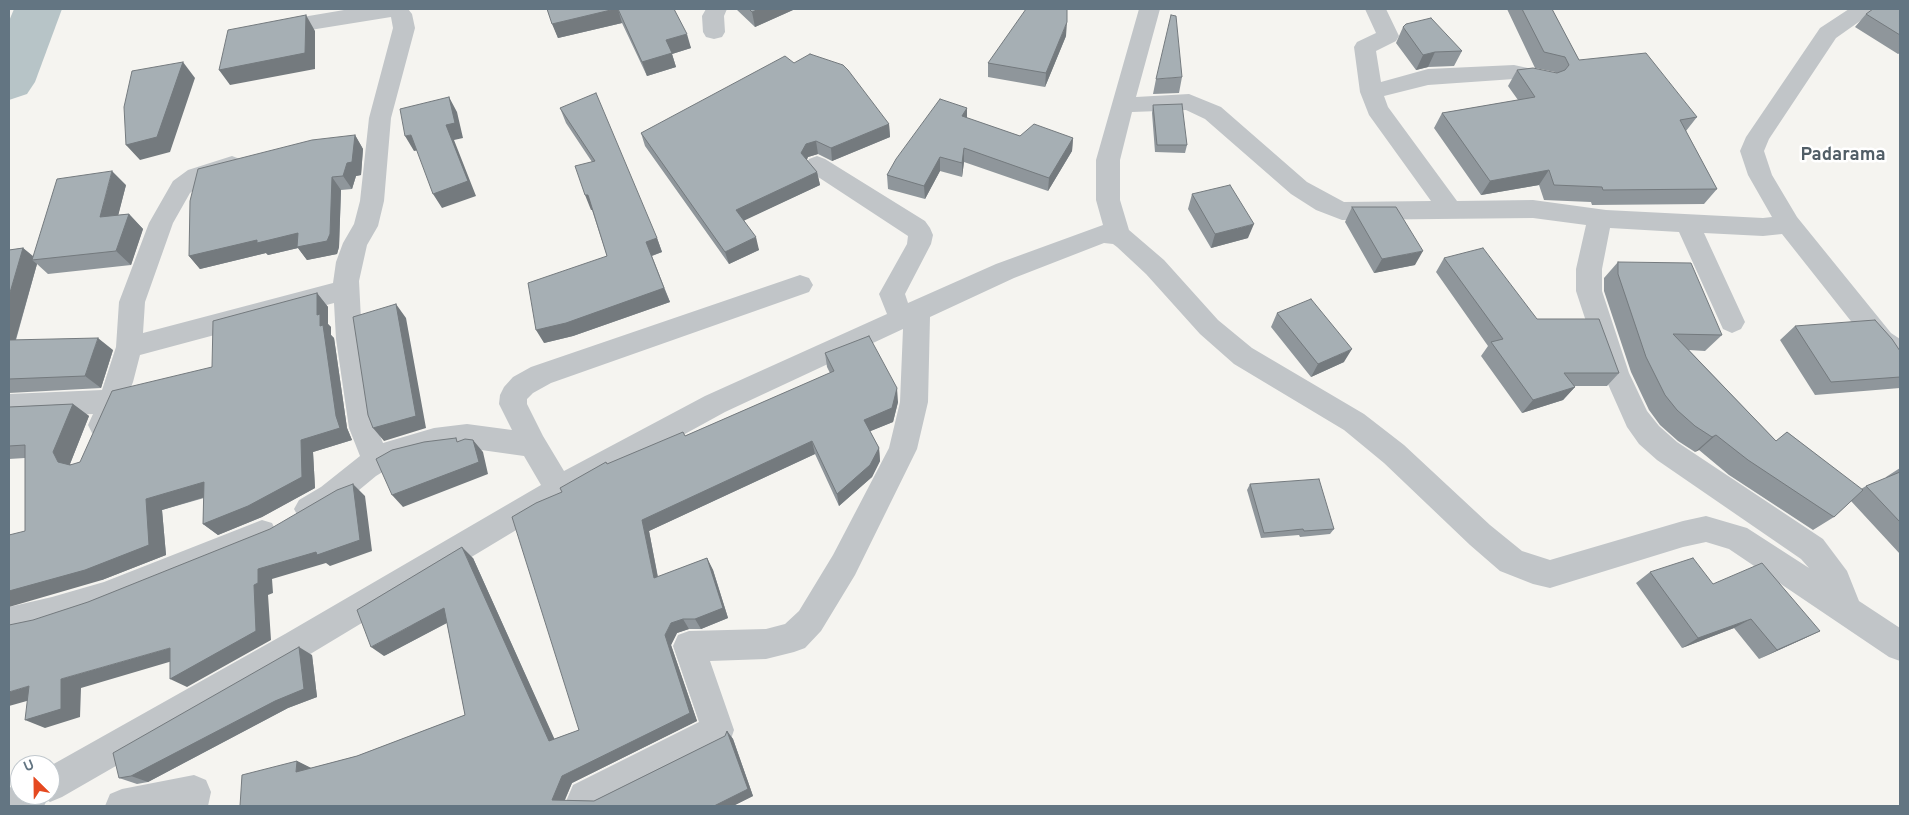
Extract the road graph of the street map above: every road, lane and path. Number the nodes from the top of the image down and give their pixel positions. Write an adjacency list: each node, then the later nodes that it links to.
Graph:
1 (716, 9): 5 (street)
2 (1149, 9): 9 (street)
3 (1376, 9): 8 (street)
4 (1863, 9): 15 (street)
5 (714, 32)
6 (247, 33): 18 (street)
7 (1547, 79): 8 (street)
8 (1371, 92): 12 (street)
9 (1124, 105): 12 (street); 16 (street)
10 (255, 160): 21 (street)
11 (817, 165): 19 (street)
12 (1450, 209): 13 (street)
13 (1599, 218): 14 (street); 29 (street)
14 (1688, 224): 15 (street); 20 (street)
15 (1788, 224): 22 (street)
16 (1118, 235): 19 (street); 29 (street)
17 (800, 285): 26 (street)
18 (346, 290): 21 (street); 27 (street)
19 (910, 315): 28 (street); 35 (street)
20 (1732, 322)
21 (129, 347): 23 (street)
22 (1900, 352)
23 (112, 401): 24 (street); 25 (street)
24 (9, 406)
25 (93, 445)
26 (533, 445): 27 (street); 28 (street)
27 (376, 462): 30 (street)
28 (559, 489): 32 (street)
29 (1848, 612): 31 (street)
30 (9, 622)
31 (1900, 646)
32 (60, 779)
33 (122, 806): 34 (street)
34 (191, 806)
35 (581, 806)

